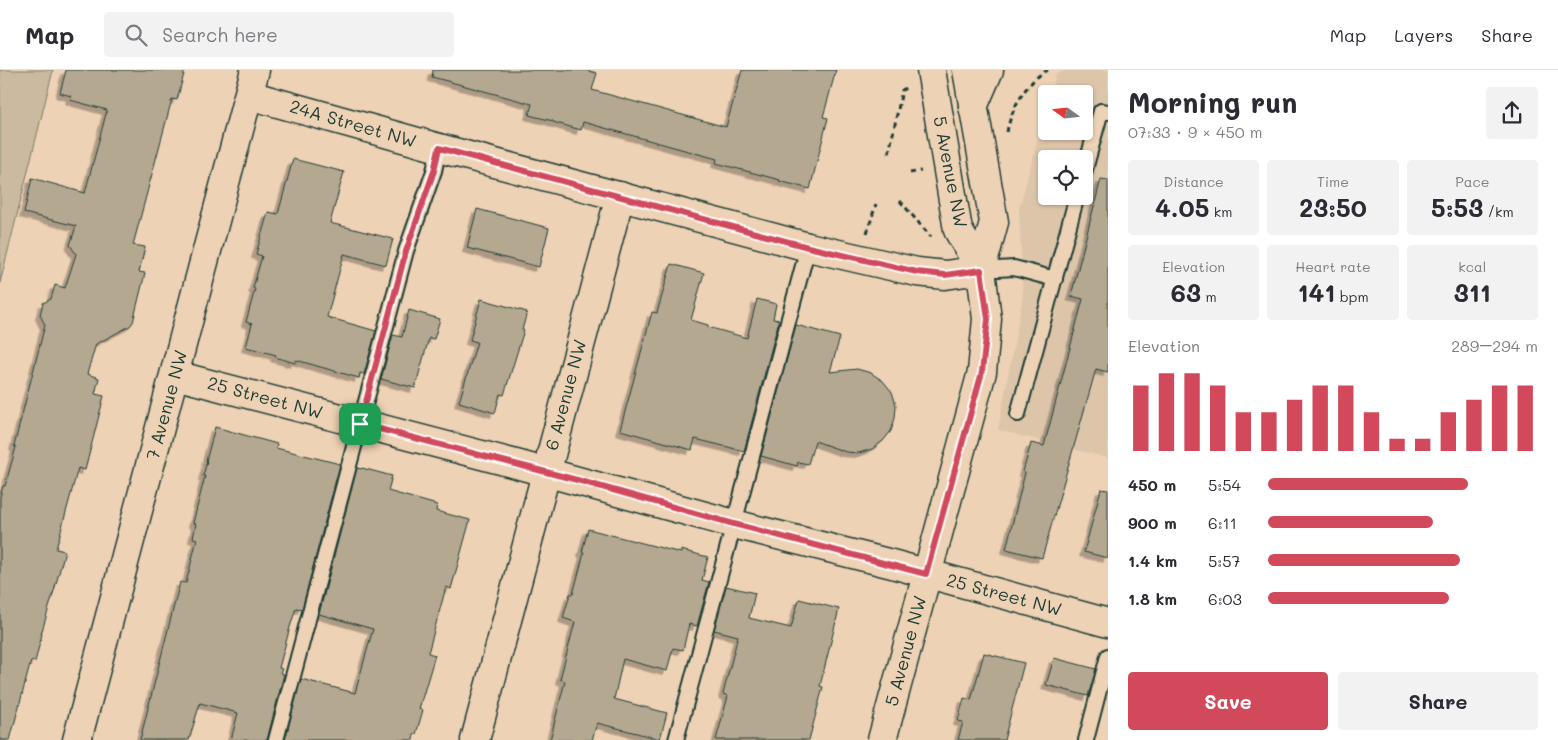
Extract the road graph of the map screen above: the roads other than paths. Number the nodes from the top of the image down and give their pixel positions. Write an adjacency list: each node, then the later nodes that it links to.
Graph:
1 (967, 70): 5 (main road, 5 Avenue NW)
2 (989, 70): 5 (main road)
3 (922, 77): 12 (main road, 5 Avenue NW)
4 (252, 82): 7 (main road, 24A Street NW); 14 (main road, 7 Avenue NW)
5 (973, 108): 12 (main road, 5 Avenue NW)
6 (1108, 112): 8 (lane)
7 (439, 148): 9 (main road, 24A Street NW); 16 (lane)
8 (1090, 150)
9 (620, 196): 11 (main road, 24A Street NW); 17 (main road, 6 Avenue NW)
10 (1075, 205): 13 (lane)
11 (808, 247): 12 (main road, 24A Street NW); 18 (lane)
12 (981, 270): 13 (lane); 19 (main road, 5 Avenue NW)
13 (1055, 279): 15 (lane)
14 (175, 375): 16 (main road, 25 Street NW); 22 (main road, 7 Avenue NW)
15 (1018, 414)
16 (360, 424): 17 (main road, 25 Street NW); 23 (lane)
17 (546, 472): 18 (main road, 25 Street NW); 24 (main road, 6 Avenue NW)
18 (734, 524): 19 (main road, 25 Street NW); 25 (lane)
19 (926, 574): 20 (main road, 25 Street NW); 26 (main road, 5 Avenue NW)
20 (1108, 623)
21 (1108, 656): 27 (lane)
22 (77, 740)
23 (276, 740)
24 (475, 740)
25 (676, 740)
26 (882, 740)
27 (1086, 740)

